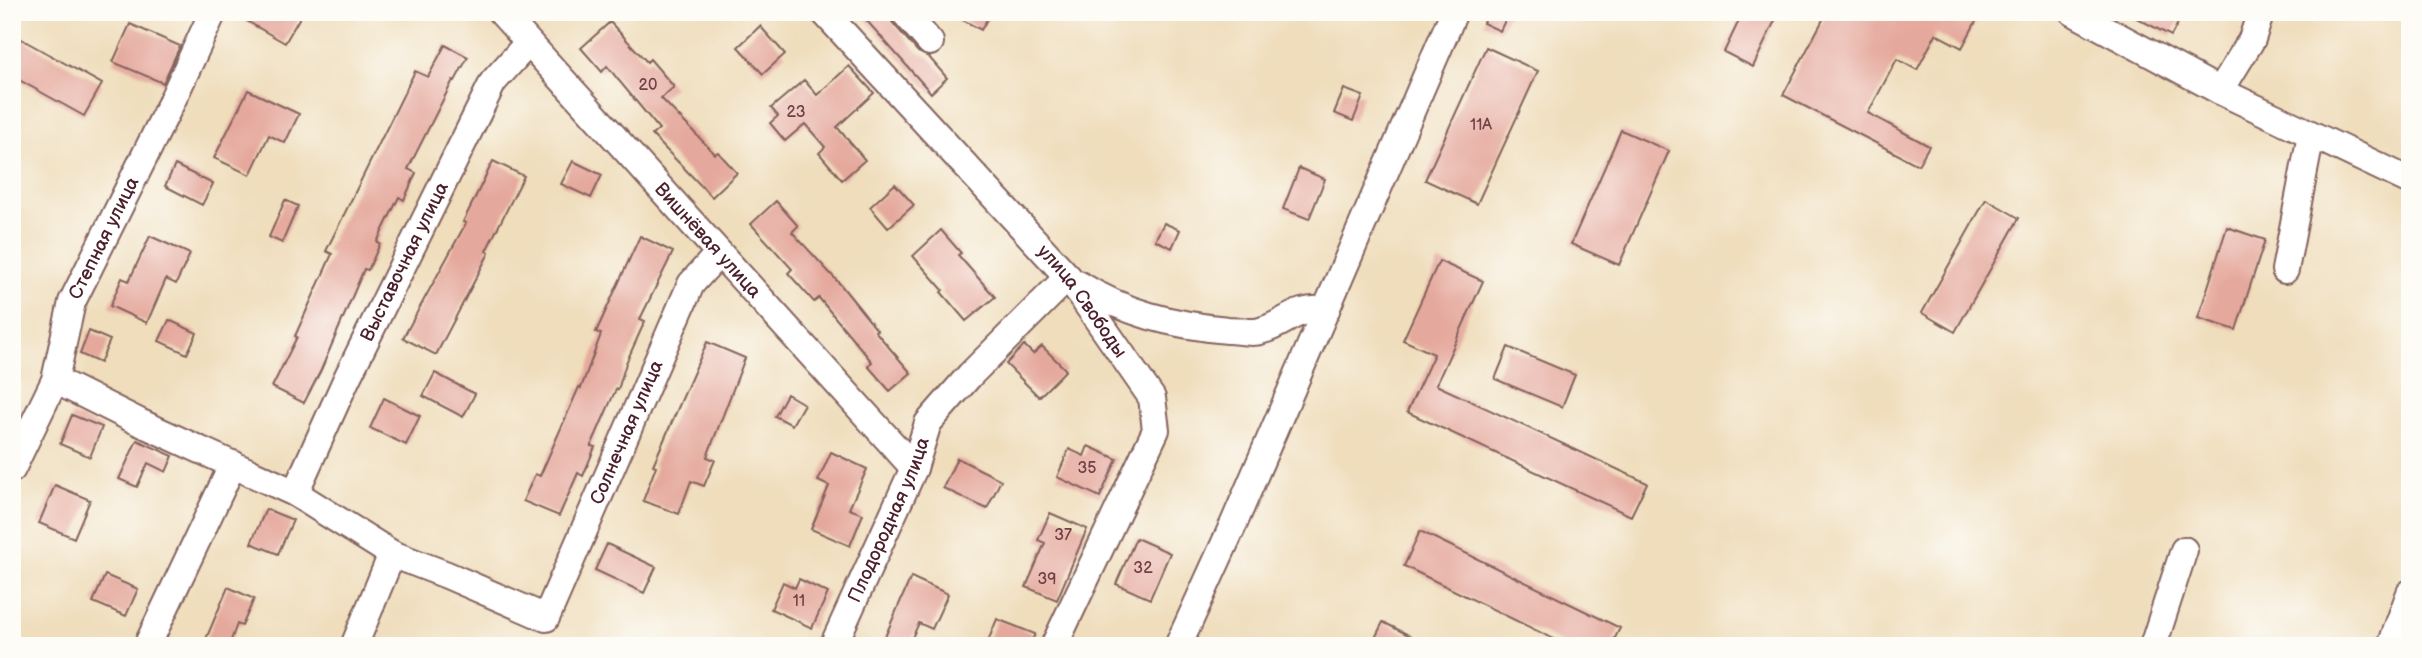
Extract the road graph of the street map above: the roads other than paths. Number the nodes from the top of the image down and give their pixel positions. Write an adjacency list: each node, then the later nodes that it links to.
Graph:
1 (213, 12): 15 (street, Степная улица)
2 (501, 12): 7 (street, Вишнёвая улица)
3 (824, 12): 13 (street, улица Свободы)
4 (1454, 12): 14 (street)
5 (2073, 12): 8 (street)
6 (2261, 12): 8 (street)
7 (528, 43): 11 (street, Вишнёвая улица); 19 (street, Выставочная улица)
8 (2220, 91): 9 (street)
9 (2311, 135): 10 (street); 12 (street)
10 (2410, 181)
11 (718, 254): 17 (street, Вишнёвая улица); 21 (street, Солнечная улица)
12 (2285, 270)
13 (1068, 277): 14 (street); 17 (street, Плодородная улица); 26 (street, улица Свободы)
14 (1326, 310): 27 (street)
15 (55, 380): 16 (street); 18 (street, Степная улица)
16 (233, 464): 19 (street); 23 (street)
17 (914, 468): 25 (street, Плодородная улица)
18 (12, 469)
19 (295, 492): 21 (street)
20 (2184, 550): 28 (street)
21 (392, 554): 24 (street)
22 (2410, 593): 29 (street)
23 (147, 646)
24 (354, 646)
25 (833, 646)
26 (1054, 646)
27 (1178, 646)
28 (2153, 646)
29 (2390, 646)

